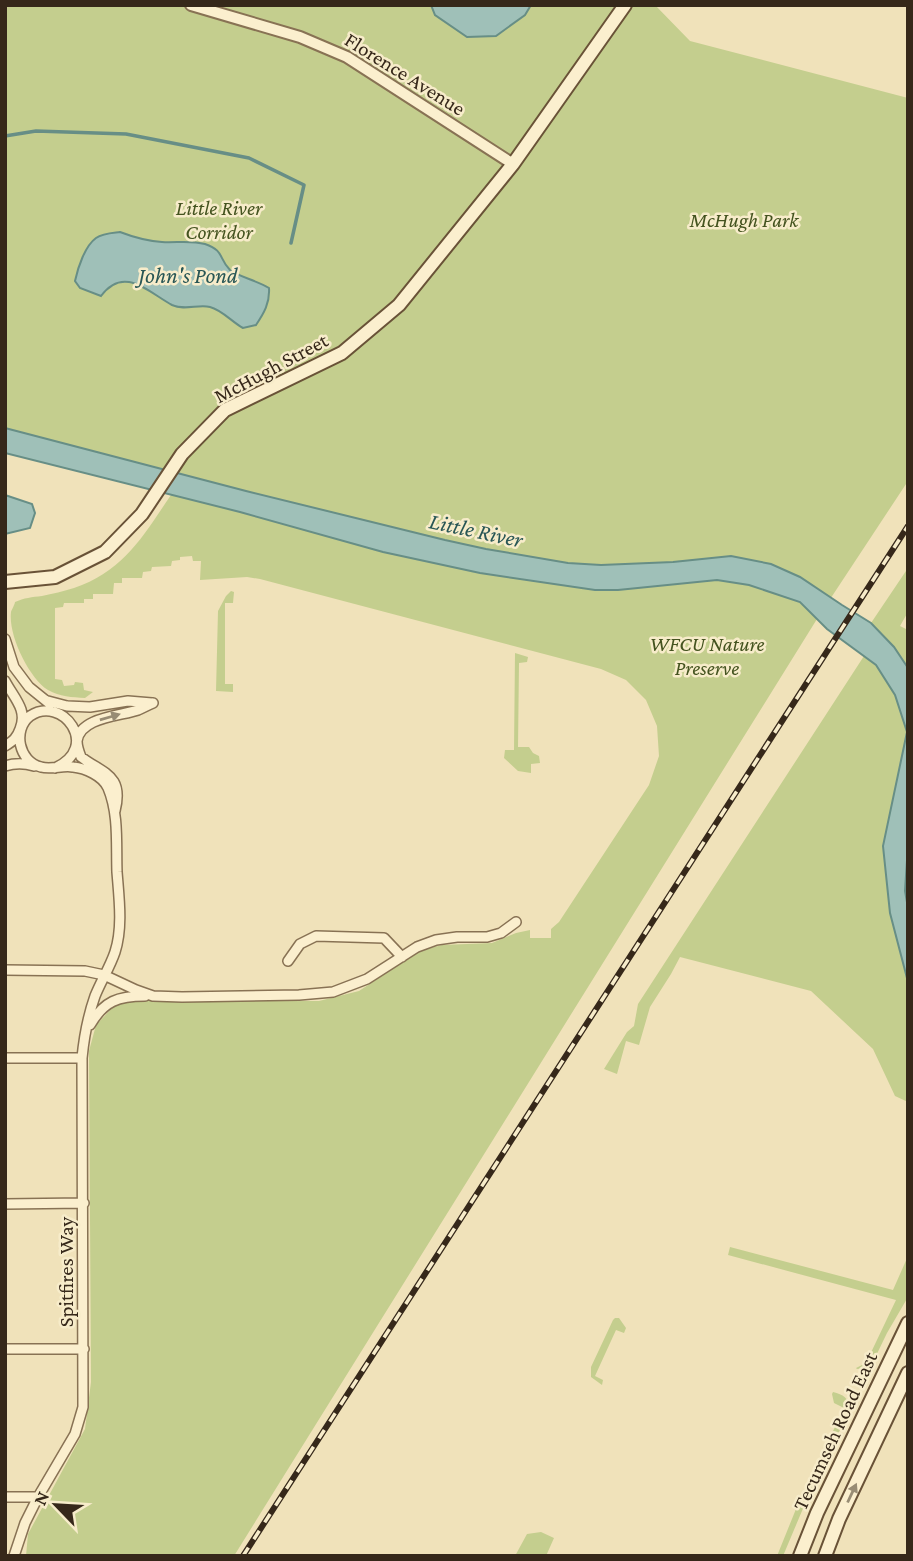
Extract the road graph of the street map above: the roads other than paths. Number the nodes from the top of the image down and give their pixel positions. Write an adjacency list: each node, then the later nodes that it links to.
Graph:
1 (191, 5): 3 (street, Florence Avenue)
2 (625, 5): 3 (main road, McHugh Street)
3 (513, 164): 4 (main road, McHugh Street)
4 (5, 582)
5 (5, 639): 7 (street)
6 (5, 681): 9 (street)
7 (48, 701): 8 (street); 10 (street, one-way to 7)
8 (58, 713): 9 (street); 10 (street)
9 (22, 726): 11 (street); 13 (street)
10 (77, 742): 14 (street); 15 (street, Spitfires Way)
11 (5, 746)
12 (5, 766): 13 (street)
13 (41, 767): 14 (street)
14 (55, 768): 15 (street)
15 (115, 812): 20 (street, Spitfires Way)
16 (516, 922): 17 (street)
17 (402, 957): 18 (street); 21 (street)
18 (288, 961)
19 (5, 970): 20 (street)
20 (104, 975): 21 (street); 22 (street, Spitfires Way)
21 (153, 996): 22 (street)
22 (84, 1036): 24 (street, Spitfires Way)
23 (5, 1058): 24 (street)
24 (82, 1058): 26 (street, Spitfires Way)
25 (5, 1203): 26 (street)
26 (84, 1203): 29 (street, Spitfires Way)
27 (908, 1323): 34 (main road, Tecumseh Road East)
28 (5, 1349): 29 (street)
29 (84, 1349): 32 (street, Spitfires Way)
30 (908, 1373): 35 (main road, Tecumseh Road East, one-way to 30)
31 (5, 1497): 32 (street)
32 (38, 1497): 33 (street, Spitfires Way)
33 (14, 1556)
34 (800, 1556)
35 (825, 1556)

